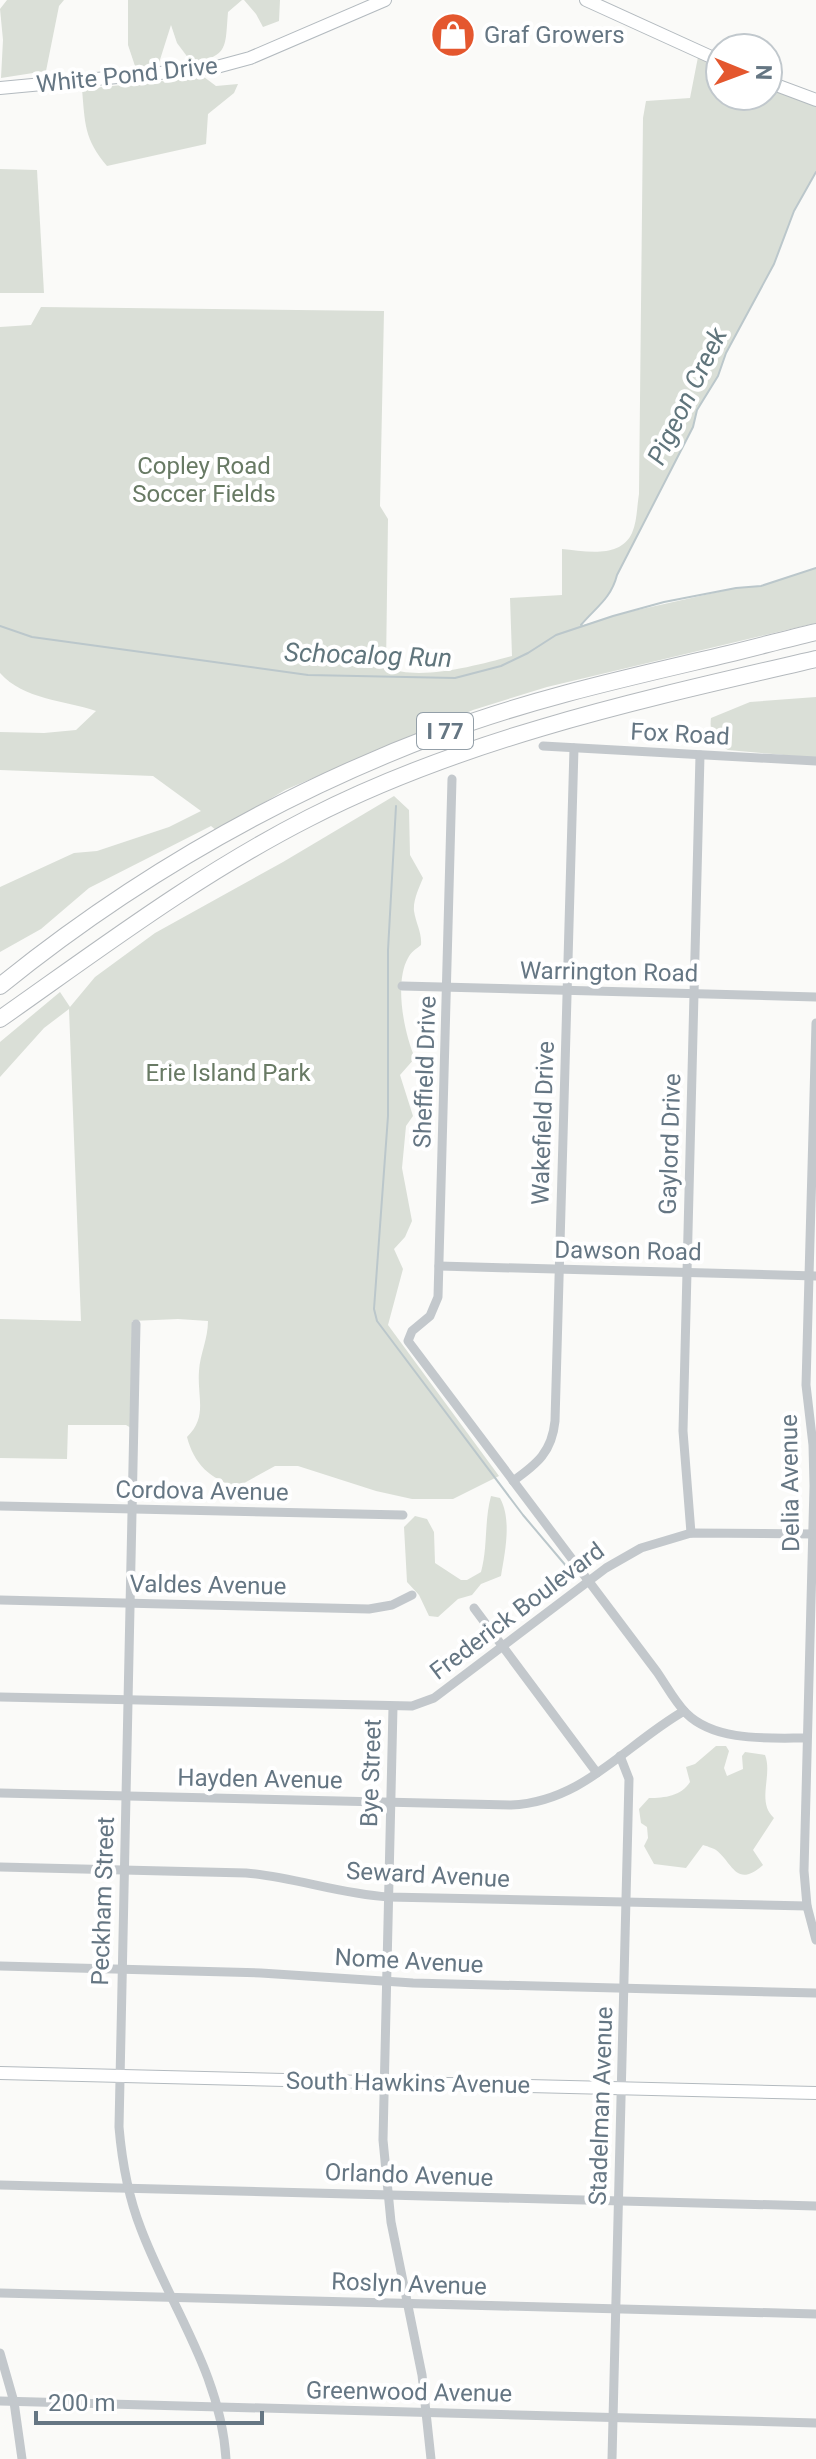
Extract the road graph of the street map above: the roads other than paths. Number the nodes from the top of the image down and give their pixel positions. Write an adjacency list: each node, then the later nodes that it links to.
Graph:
1 (385, 0): 4 (main road, White Pond Drive)
2 (586, 0): 3 (main road)
3 (704, 54)
4 (0, 88)
5 (784, 88): 6 (main road)
6 (816, 100)
7 (816, 632): 14 (highway, I 77)
8 (816, 659): 15 (highway, I 77)
9 (543, 746): 10 (street, Fox Road)
10 (574, 748): 11 (street, Fox Road); 20 (street, Wakefield Drive)
11 (700, 755): 12 (street, Fox Road); 21 (street, Gaylord Drive)
12 (816, 761)
13 (452, 779): 19 (street, Sheffield Drive)
14 (73, 928): 16 (highway); 17 (highway, I 77)
15 (113, 939): 23 (highway, I 77); 25 (highway)
16 (0, 971)
17 (0, 986)
18 (402, 986): 19 (street, Warrington Road)
19 (447, 987): 20 (street, Warrington Road); 26 (street, Sheffield Drive)
20 (567, 991): 21 (street, Warrington Road); 27 (street, Wakefield Drive)
21 (695, 994): 22 (street, Warrington Road); 28 (street, Gaylord Drive)
22 (816, 997)
23 (0, 1019)
24 (816, 1023): 29 (street, Delia Avenue)
25 (0, 1029)
26 (439, 1266): 27 (street, Dawson Road); 31 (street, Sheffield Drive)
27 (560, 1269): 28 (street, Dawson Road); 31 (street, Wakefield Drive)
28 (686, 1272): 29 (street, Dawson Road); 35 (street, Gaylord Drive)
29 (812, 1276): 36 (street, Delia Avenue)
30 (136, 1324): 33 (street, Peckham Street)
31 (513, 1481): 37 (street)
32 (0, 1506): 33 (street, Cordova Avenue)
33 (132, 1510): 34 (street, Cordova Avenue); 40 (street, Peckham Street)
34 (403, 1515)
35 (691, 1533): 36 (street, Frederick Boulevard); 37 (street, Frederick Boulevard)
36 (814, 1534): 47 (street, Delia Avenue)
37 (589, 1581): 42 (street, Frederick Boulevard); 46 (street)
38 (412, 1595): 40 (street, Valdes Avenue)
39 (0, 1600): 40 (street, Valdes Avenue)
40 (130, 1603): 44 (street, Peckham Street)
41 (474, 1608): 42 (street)
42 (502, 1646): 45 (street, Frederick Boulevard); 49 (street)
43 (0, 1697): 44 (street, Frederick Boulevard)
44 (129, 1699): 45 (street, Frederick Boulevard); 51 (street, Peckham Street)
45 (393, 1707): 52 (street, Bye Street)
46 (684, 1711): 47 (street); 48 (street, Hayden Avenue)
47 (806, 1738): 57 (street, Delia Avenue)
48 (620, 1756): 49 (street, Hayden Avenue); 56 (street, Stadelman Avenue)
49 (597, 1773): 52 (street, Hayden Avenue)
50 (0, 1793): 51 (street, Hayden Avenue)
51 (126, 1795): 52 (street, Hayden Avenue); 54 (street, Peckham Street)
52 (390, 1802): 55 (street, Bye Street)
53 (0, 1867): 54 (street, Seward Avenue)
54 (123, 1870): 55 (street, Seward Avenue); 60 (street, Peckham Street)
55 (388, 1897): 56 (street, Seward Avenue); 61 (street, Bye Street)
56 (627, 1902): 57 (street, Seward Avenue); 62 (street, Stadelman Avenue)
57 (807, 1906): 58 (street, Delia Avenue)
58 (816, 1940)
59 (0, 1966): 60 (street, Nome Avenue)
60 (121, 1969): 61 (street, Nome Avenue); 65 (street, Peckham Street)
61 (386, 1982): 62 (street, Nome Avenue); 66 (street, Bye Street)
62 (625, 1989): 63 (street, Nome Avenue); 67 (street, Stadelman Avenue)
63 (816, 1993)
64 (0, 2073): 65 (main road, South Hawkins Avenue)
65 (118, 2076): 66 (main road, South Hawkins Avenue); 70 (street, Peckham Street)
66 (383, 2083): 67 (main road, South Hawkins Avenue); 71 (street, Bye Street)
67 (622, 2088): 68 (main road, South Hawkins Avenue); 72 (street, Stadelman Avenue)
68 (816, 2093)
69 (0, 2185): 70 (street, Orlando Avenue)
70 (128, 2187): 71 (street, Orlando Avenue); 75 (street, Peckham Street)
71 (387, 2195): 72 (street, Orlando Avenue); 76 (street, Bye Street)
72 (619, 2201): 73 (street, Orlando Avenue); 77 (street, Stadelman Avenue)
73 (816, 2206)
74 (0, 2293): 75 (street, Roslyn Avenue)
75 (173, 2298): 76 (street, Roslyn Avenue); 82 (street, Peckham Street)
76 (407, 2304): 77 (street, Roslyn Avenue); 83 (street, Bye Street)
77 (616, 2310): 78 (street, Roslyn Avenue); 84 (street, Stadelman Avenue)
78 (816, 2314)
79 (0, 2353): 81 (street)
80 (0, 2401): 81 (street, Greenwood Avenue)
81 (14, 2402): 82 (street, Greenwood Avenue); 86 (street)
82 (217, 2407): 83 (street, Greenwood Avenue); 87 (street, Peckham Street)
83 (427, 2412): 84 (street, Greenwood Avenue); 88 (street, Bye Street)
84 (613, 2418): 85 (street, Greenwood Avenue); 89 (street, Stadelman Avenue)
85 (816, 2423)
86 (22, 2459)
87 (226, 2459)
88 (431, 2459)
89 (612, 2459)

